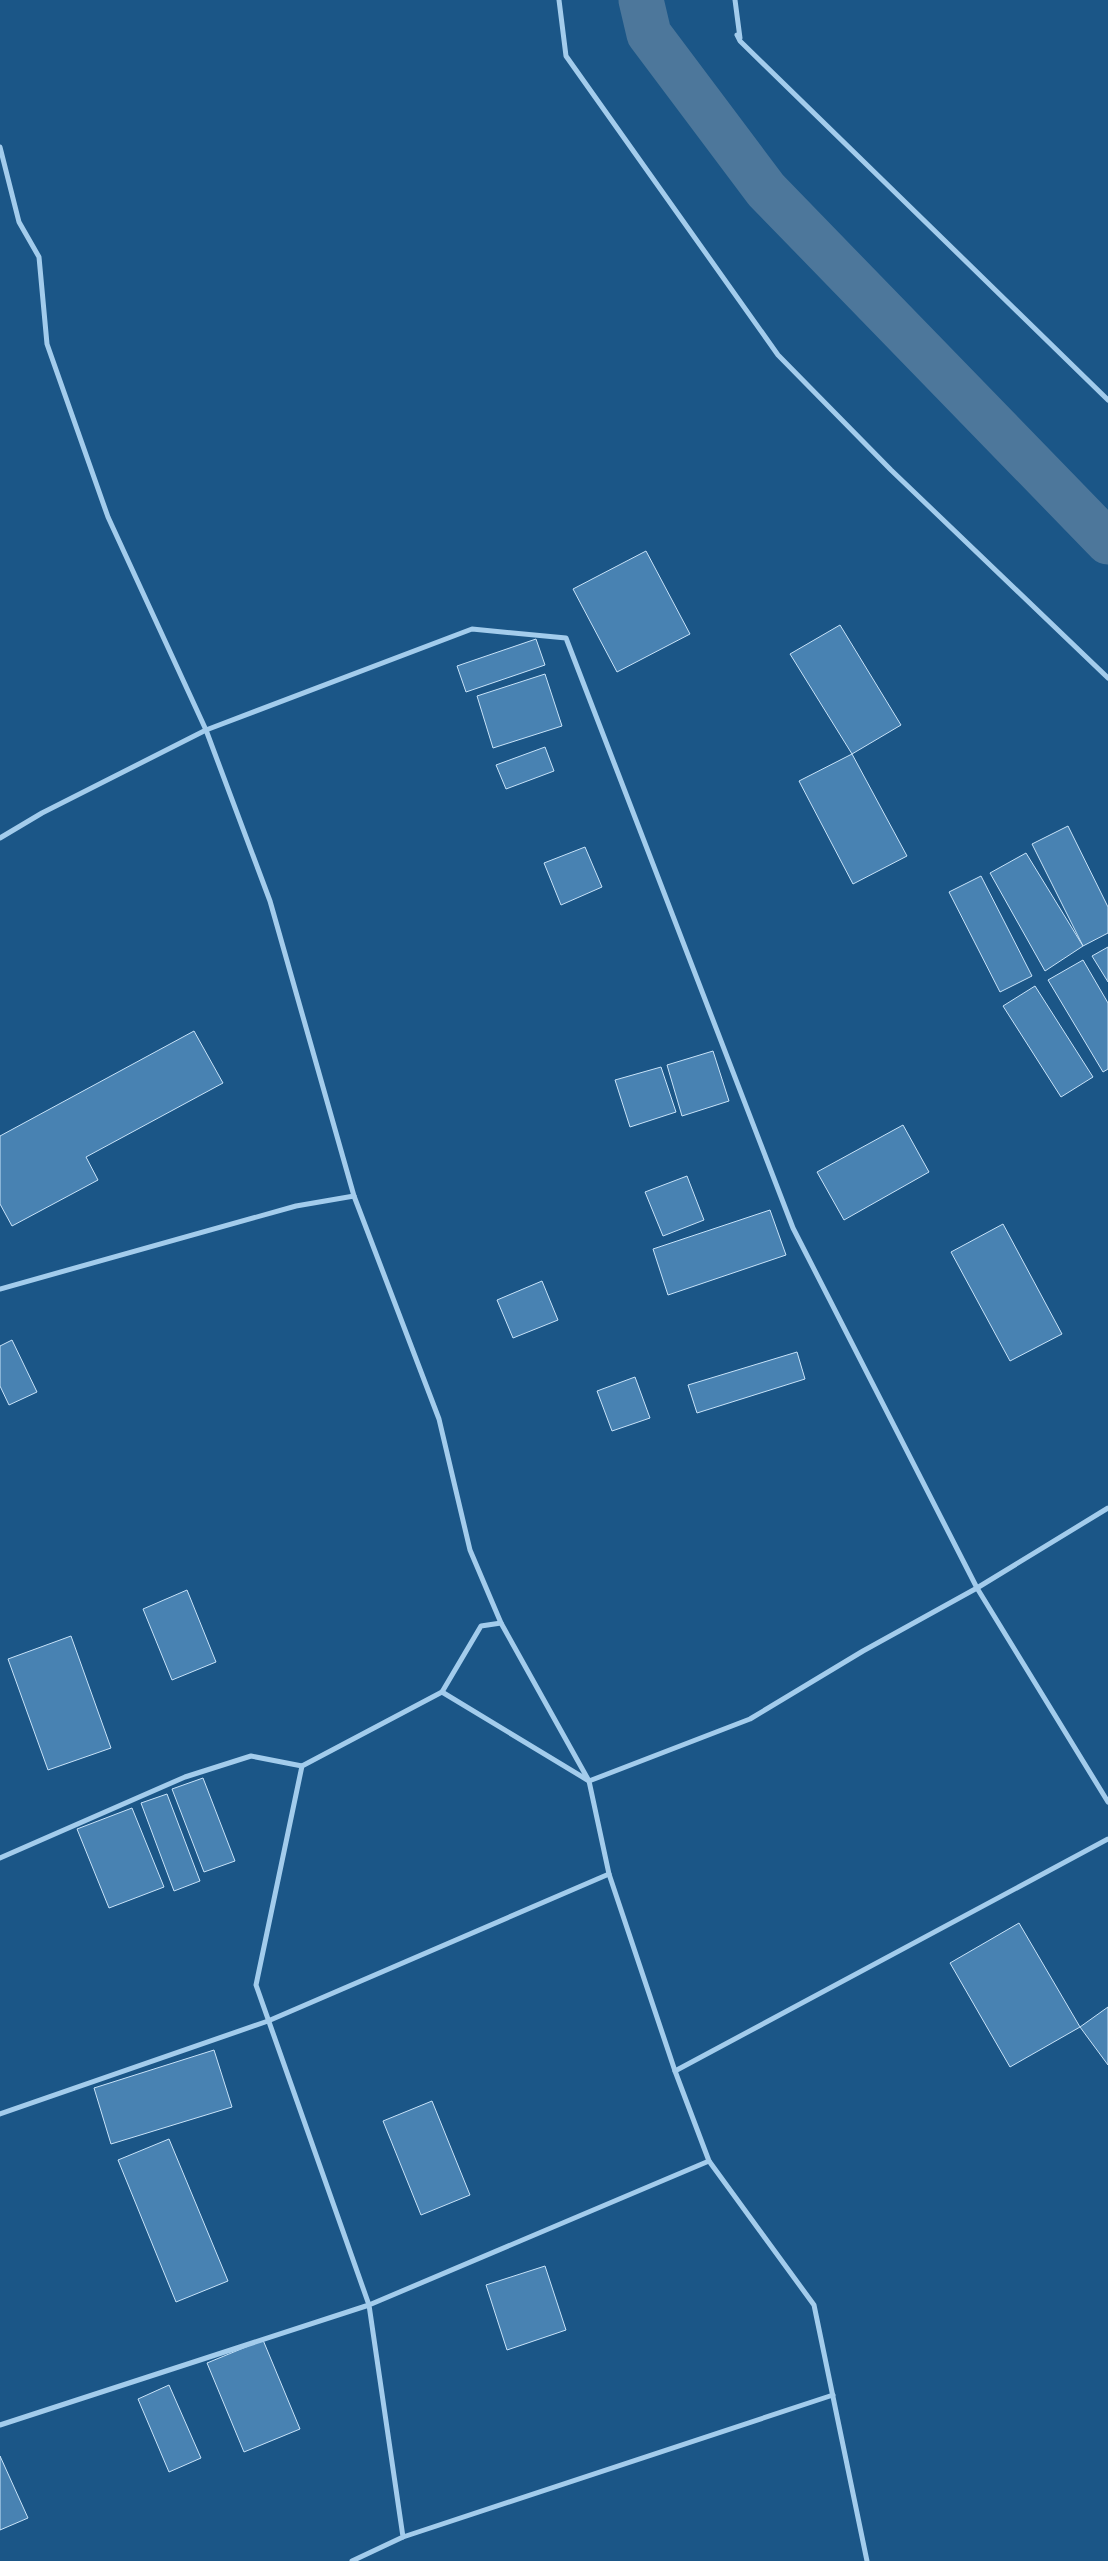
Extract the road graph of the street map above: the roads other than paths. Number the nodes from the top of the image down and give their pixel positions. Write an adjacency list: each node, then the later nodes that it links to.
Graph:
1 (559, 0): 7 (street)
2 (734, 0): 4 (street)
3 (736, 35): 4 (street)
4 (740, 41): 6 (street)
5 (0, 147): 8 (street)
6 (1108, 400)
7 (1108, 678)
8 (206, 730): 9 (street); 10 (street); 13 (street)
9 (0, 838)
10 (354, 1196): 11 (street); 14 (street)
11 (0, 1289)
12 (1108, 1508): 13 (street)
13 (977, 1588): 17 (street); 18 (street)
14 (501, 1623): 15 (street); 17 (street)
15 (442, 1692): 16 (street); 17 (street)
16 (302, 1766): 20 (street); 22 (street)
17 (589, 1781): 21 (street)
18 (1108, 1802)
19 (1108, 1839): 23 (street)
20 (0, 1858)
21 (609, 1874): 22 (street); 23 (street)
22 (268, 2021): 24 (street); 26 (street)
23 (675, 2071): 25 (street)
24 (0, 2114)
25 (709, 2161): 26 (street); 27 (street)
26 (368, 2305): 28 (street); 29 (street)
27 (833, 2396): 29 (street); 31 (street)
28 (0, 2425)
29 (403, 2537): 30 (street)
30 (352, 2561)
31 (867, 2561)

